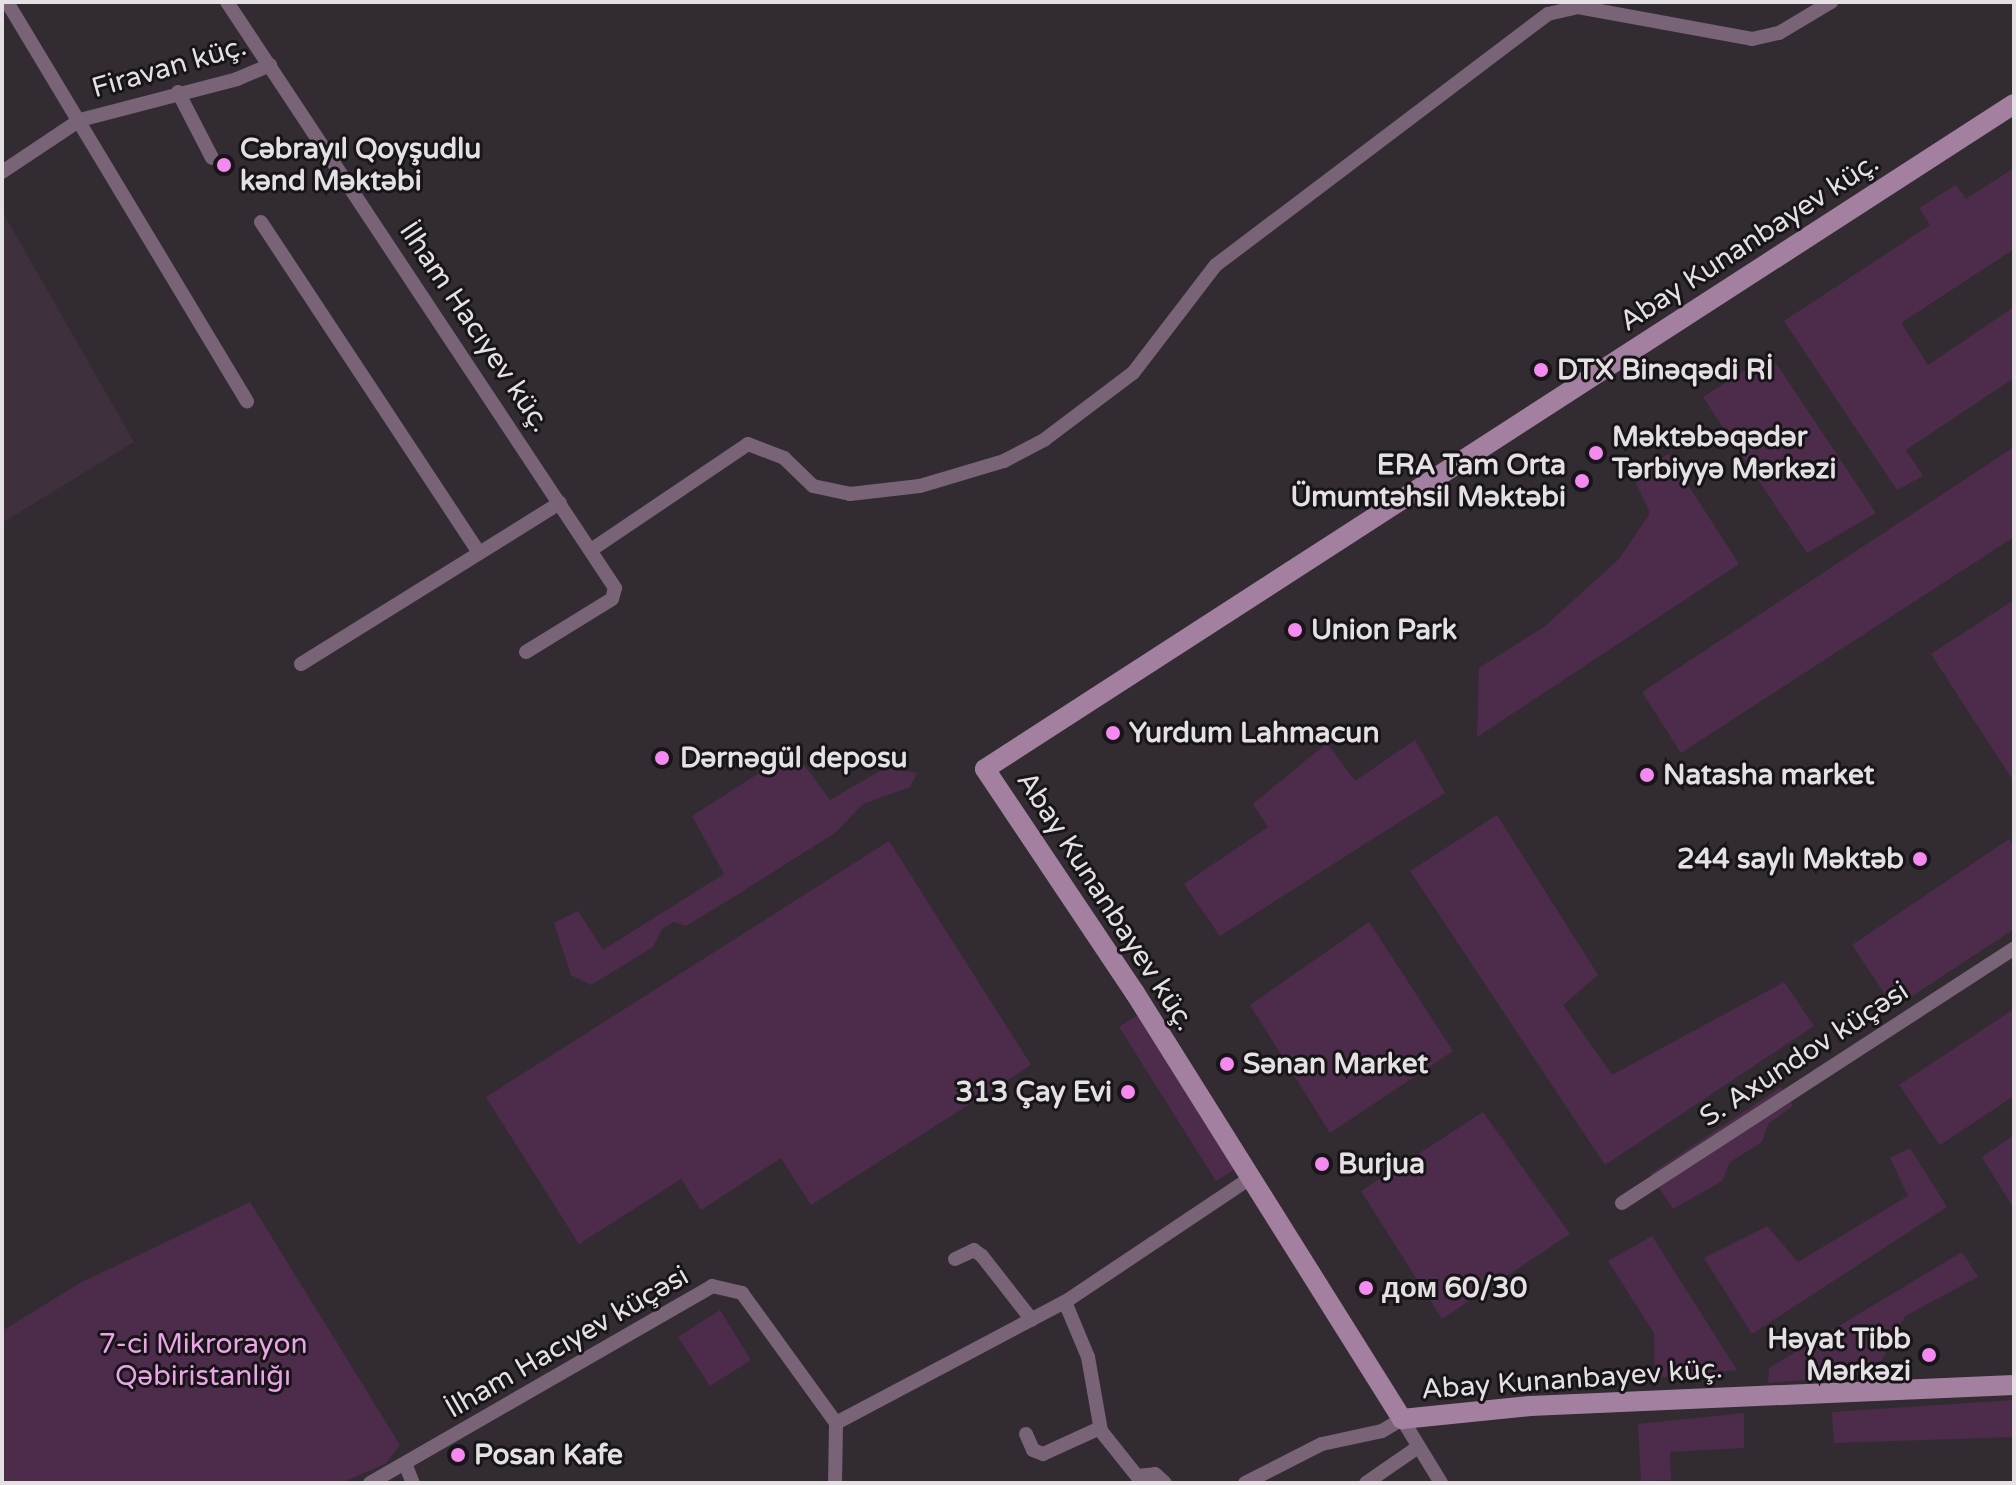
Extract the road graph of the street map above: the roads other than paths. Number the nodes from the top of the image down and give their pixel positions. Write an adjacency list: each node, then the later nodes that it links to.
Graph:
1 (7, 2): 7 (street)
2 (227, 2): 4 (street, İlham Hacıyev küç.)
3 (1831, 2): 13 (street)
4 (270, 65): 5 (street, Firavan küç.); 12 (street, İlham Hacıyev küç.)
5 (178, 92): 7 (street, Firavan küç.); 8 (street)
6 (2014, 104): 18 (street, Abay Kunanbayev küç.)
7 (80, 120): 9 (street, Firavan küç.); 11 (street)
8 (212, 158)
9 (2, 171)
10 (261, 222): 14 (street)
11 (247, 402)
12 (560, 503): 13 (street, İlham Hacıyev küç.); 14 (street)
13 (591, 550): 15 (street, İlham Hacıyev küç.)
14 (479, 552): 16 (street)
15 (526, 652)
16 (301, 664)
17 (2014, 948): 19 (street, S. Axundov küçəsi)
18 (1250, 1178): 21 (street); 24 (street, Abay Kunanbayev küç.)
19 (1622, 1203)
20 (955, 1259): 22 (street)
21 (1065, 1302): 22 (street); 26 (street)
22 (1032, 1320): 25 (street)
23 (2014, 1385): 24 (street, Abay Kunanbayev küç.)
24 (1402, 1419): 28 (street); 34 (street)
25 (836, 1423): 29 (street, İlham Hacıyev küçəsi); 32 (street)
26 (1100, 1428): 27 (street); 33 (street)
27 (1026, 1434)
28 (1418, 1447): 35 (street); 36 (street)
29 (406, 1466): 30 (street, İlham Hacıyev küçəsi); 31 (street)
30 (370, 1483)
31 (413, 1483)
32 (835, 1483)
33 (1165, 1483)
34 (1245, 1483)
35 (1366, 1483)
36 (1441, 1483)

